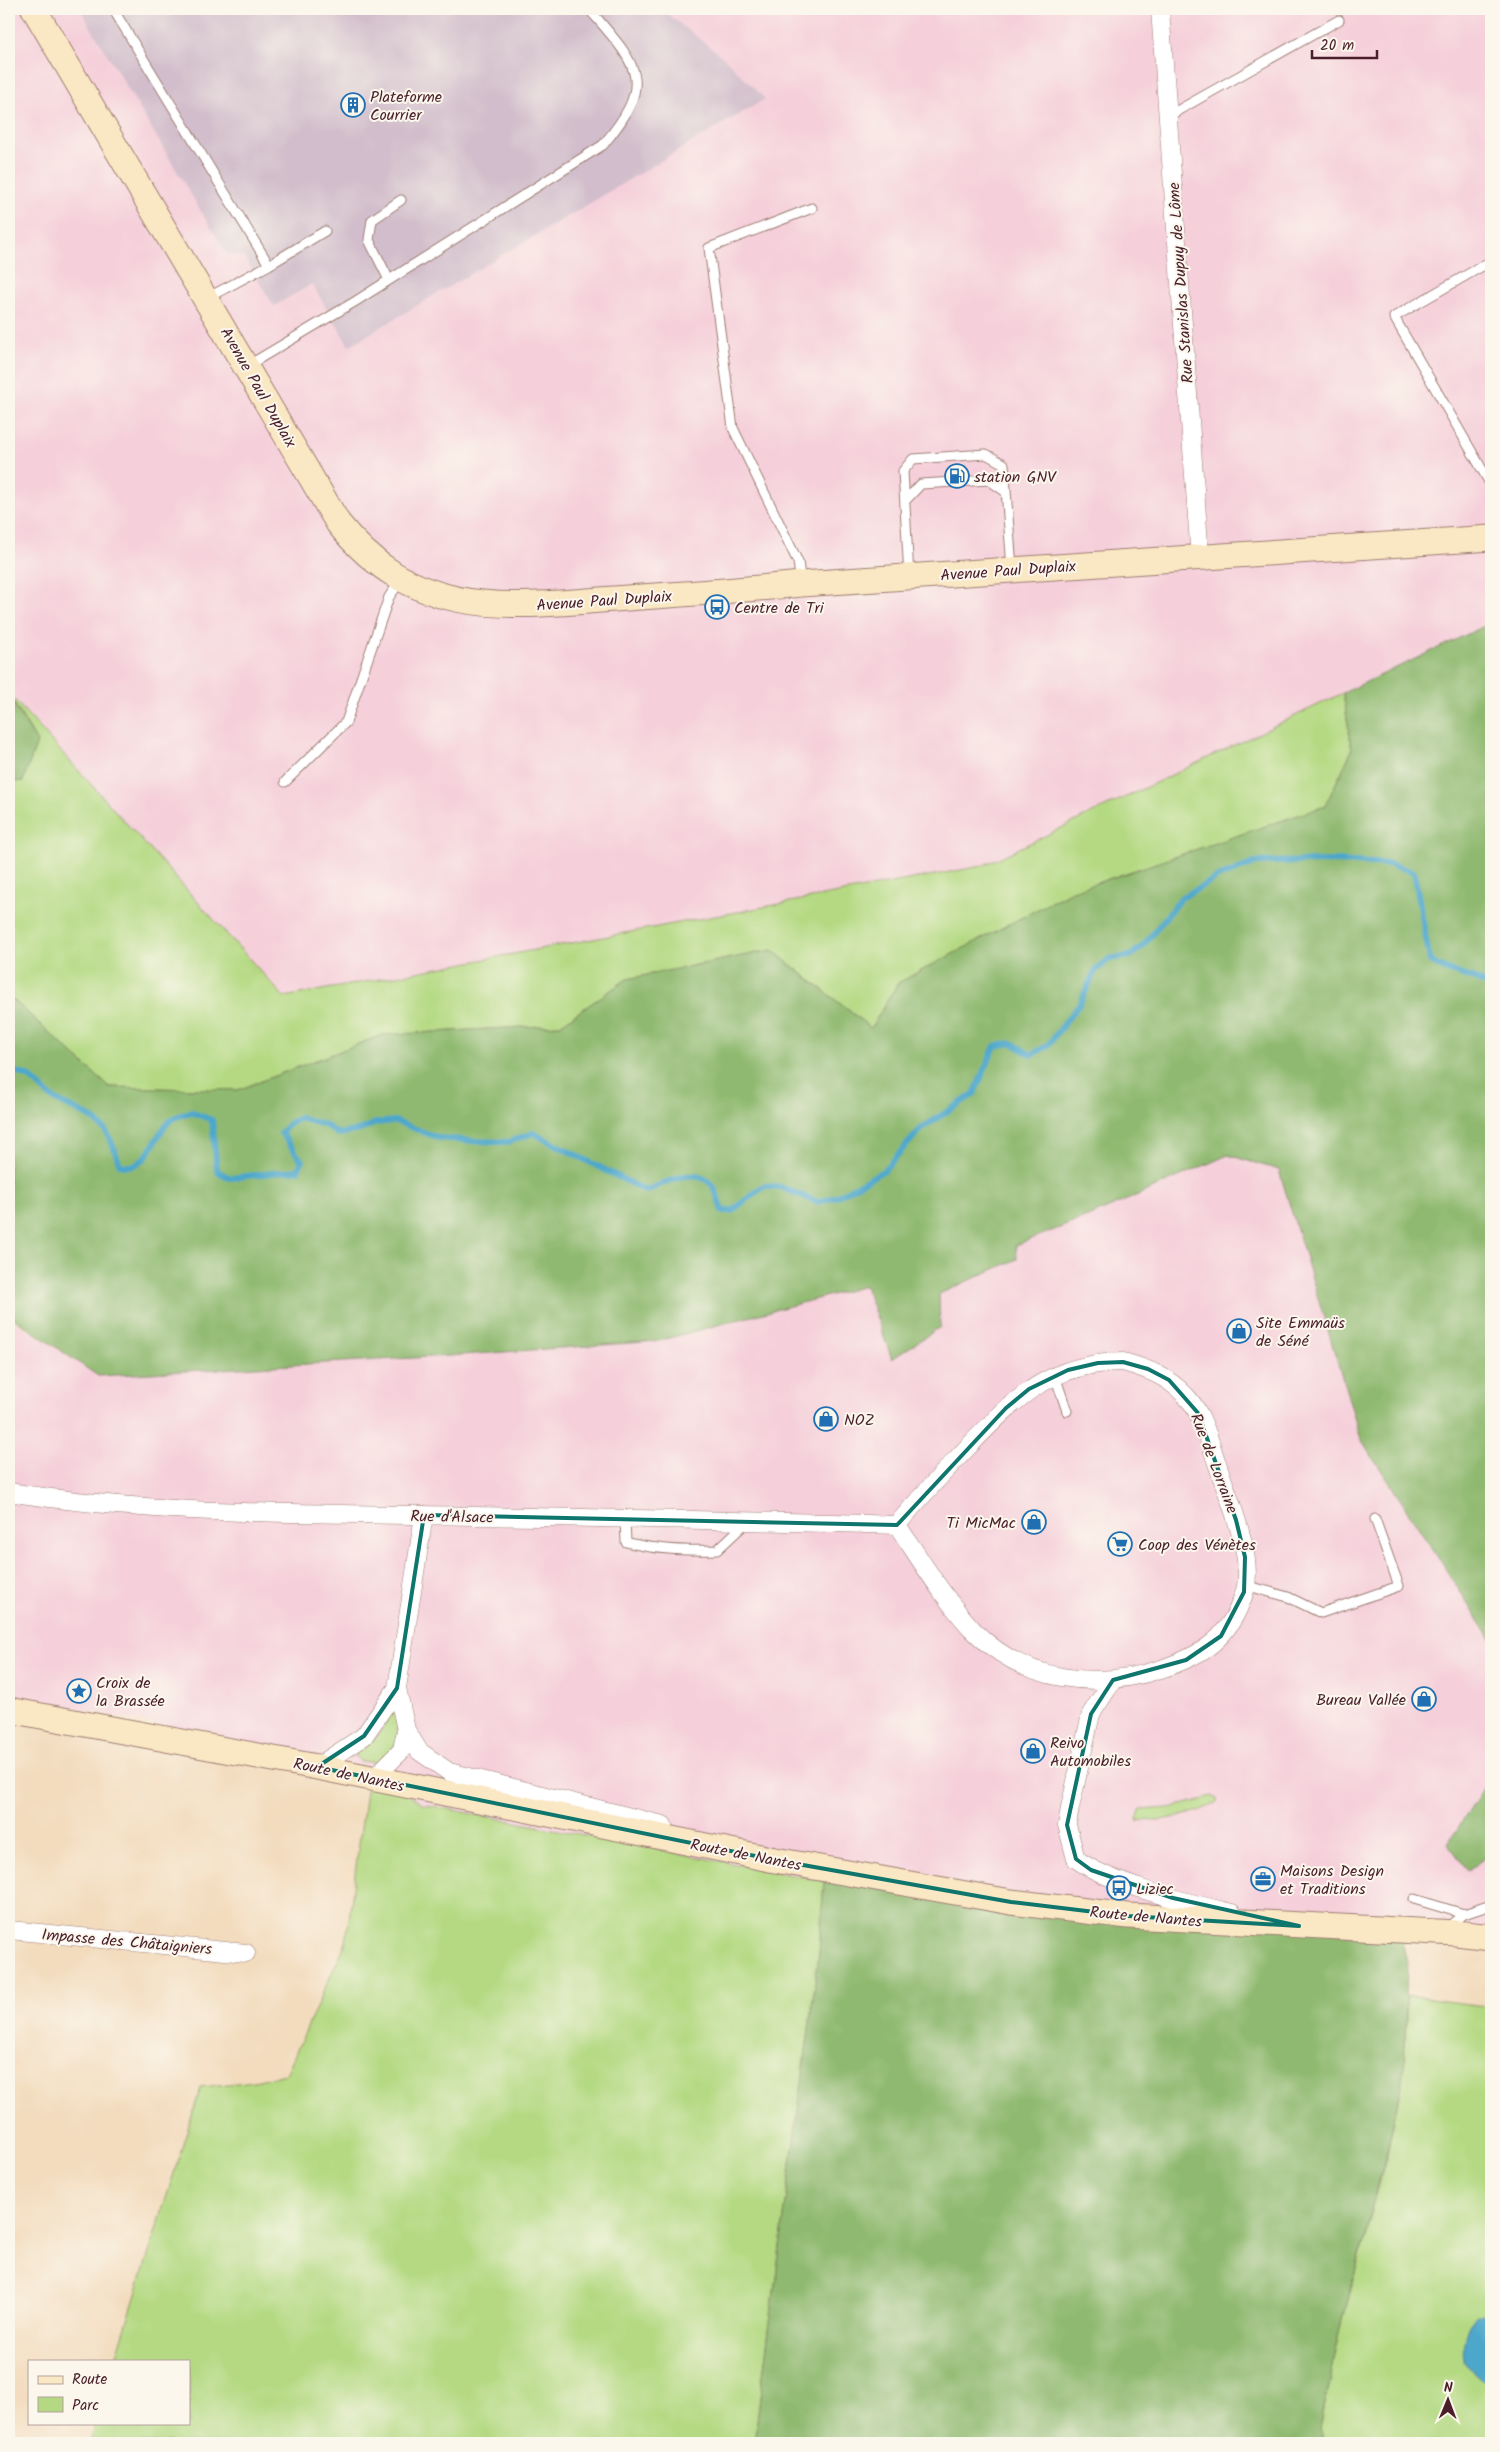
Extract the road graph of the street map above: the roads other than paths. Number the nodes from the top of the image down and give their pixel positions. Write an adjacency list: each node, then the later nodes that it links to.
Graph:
1 (34, 9): 13 (main road, Avenue Paul Duplaix)
2 (113, 9): 11 (lane)
3 (589, 9): 12 (lane)
4 (1160, 9): 6 (street, Rue Stanislas Dupuy de Lôme)
5 (1339, 20): 6 (lane)
6 (1168, 116): 19 (street, Rue Stanislas Dupuy de Lôme)
7 (401, 200): 12 (lane)
8 (812, 208): 23 (lane)
9 (325, 231): 11 (lane)
10 (1491, 261): 15 (lane)
11 (269, 265): 13 (lane)
12 (389, 280): 14 (lane)
13 (207, 298): 14 (main road, Avenue Paul Duplaix)
14 (247, 366): 22 (main road, Avenue Paul Duplaix)
15 (1491, 485)
16 (1006, 492): 17 (lane); 17 (lane); 20 (lane)
17 (905, 501): 21 (lane)
18 (1491, 538): 19 (main road, Avenue Paul Duplaix)
19 (1200, 558): 20 (main road, Avenue Paul Duplaix)
20 (1012, 570): 21 (main road, Avenue Paul Duplaix)
21 (909, 577): 23 (main road, Avenue Paul Duplaix)
22 (402, 579): 23 (main road, Avenue Paul Duplaix); 24 (lane)
23 (801, 584)
24 (285, 782)
25 (1055, 1376): 26 (lane); 32 (street, Rue de Lorraine); 33 (street, Rue de Lorraine)
26 (1067, 1411)
27 (9, 1492): 28 (street, Rue d'Alsace)
28 (424, 1515): 29 (street, Rue d'Alsace); 35 (street)
29 (625, 1519): 31 (street, Rue d'Alsace); 31 (lane)
30 (1375, 1519): 33 (lane)
31 (747, 1521): 32 (street, Rue d'Alsace)
32 (896, 1525): 34 (street, Rue de Lorraine)
33 (1245, 1585): 34 (street, Rue de Lorraine)
34 (1113, 1680): 44 (street)
35 (397, 1688): 37 (street); 38 (street)
36 (9, 1710): 38 (main road, Route de Nantes)
37 (406, 1730): 39 (street); 40 (street)
38 (317, 1767): 39 (main road, Route de Nantes)
39 (373, 1779): 40 (main road, Route de Nantes)
40 (695, 1844): 44 (main road, Route de Nantes)
41 (1414, 1899): 43 (lane)
42 (1491, 1905): 43 (lane)
43 (1464, 1914): 46 (lane)
44 (1299, 1926): 46 (main road, Route de Nantes)
45 (9, 1930): 48 (street, Impasse des Châtaigniers)
46 (1441, 1932): 47 (main road, Route de Nantes)
47 (1491, 1937)
48 (246, 1953)

